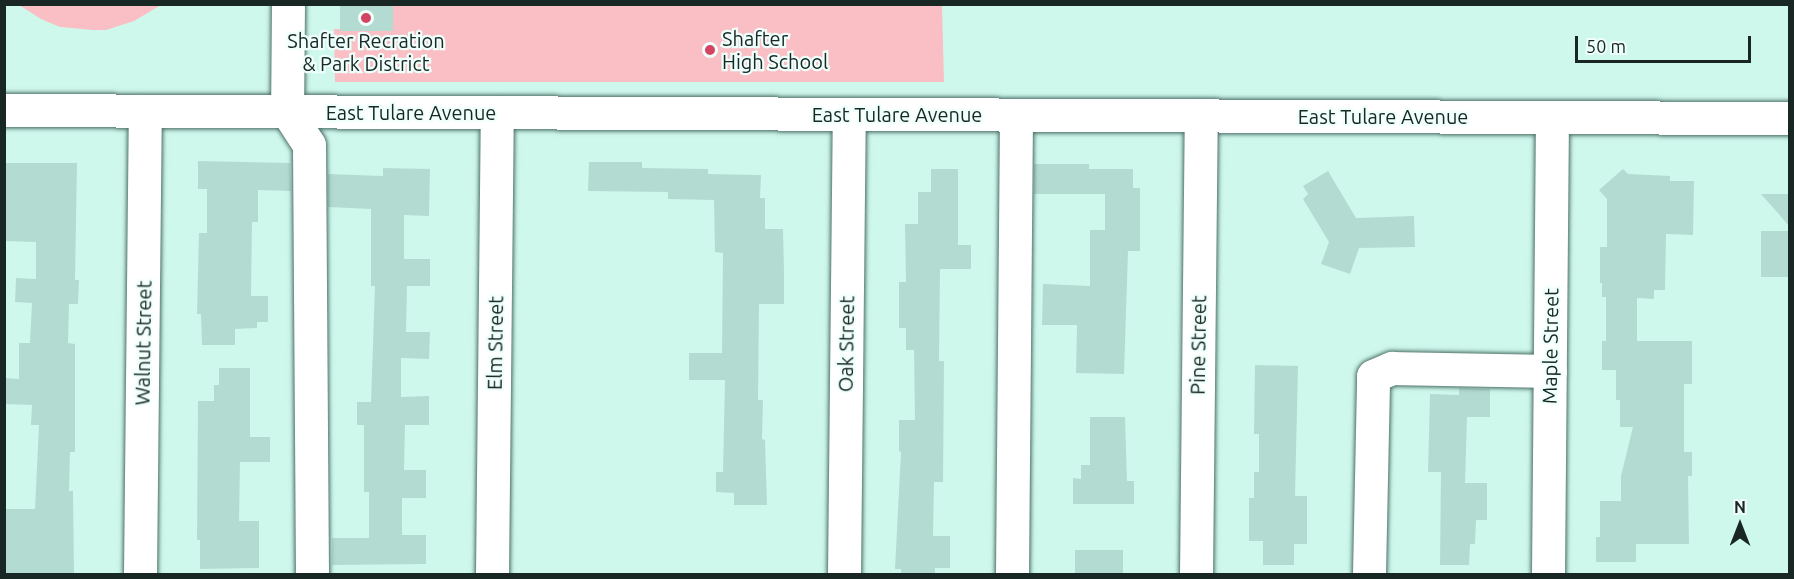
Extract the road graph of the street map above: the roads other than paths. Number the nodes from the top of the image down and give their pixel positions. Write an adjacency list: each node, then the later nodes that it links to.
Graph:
1 (288, 4): 4 (street)
2 (4, 110): 3 (street, East Tulare Avenue)
3 (145, 111): 4 (street, East Tulare Avenue); 12 (street, Walnut Street)
4 (287, 111): 5 (street, East Tulare Avenue); 13 (street)
5 (497, 112): 6 (street, East Tulare Avenue); 14 (street, Elm Street)
6 (849, 114): 7 (street, East Tulare Avenue); 15 (street, Oak Street)
7 (1016, 115): 8 (street, East Tulare Avenue); 16 (street)
8 (1201, 115): 9 (street, East Tulare Avenue); 17 (street, Pine Street)
9 (1552, 117): 10 (street, East Tulare Avenue); 11 (street, Maple Street)
10 (1790, 118)
11 (1550, 372): 18 (street); 19 (street, Maple Street)
12 (140, 574)
13 (312, 574)
14 (492, 574)
15 (844, 574)
16 (1012, 574)
17 (1196, 574)
18 (1369, 574)
19 (1548, 574)

